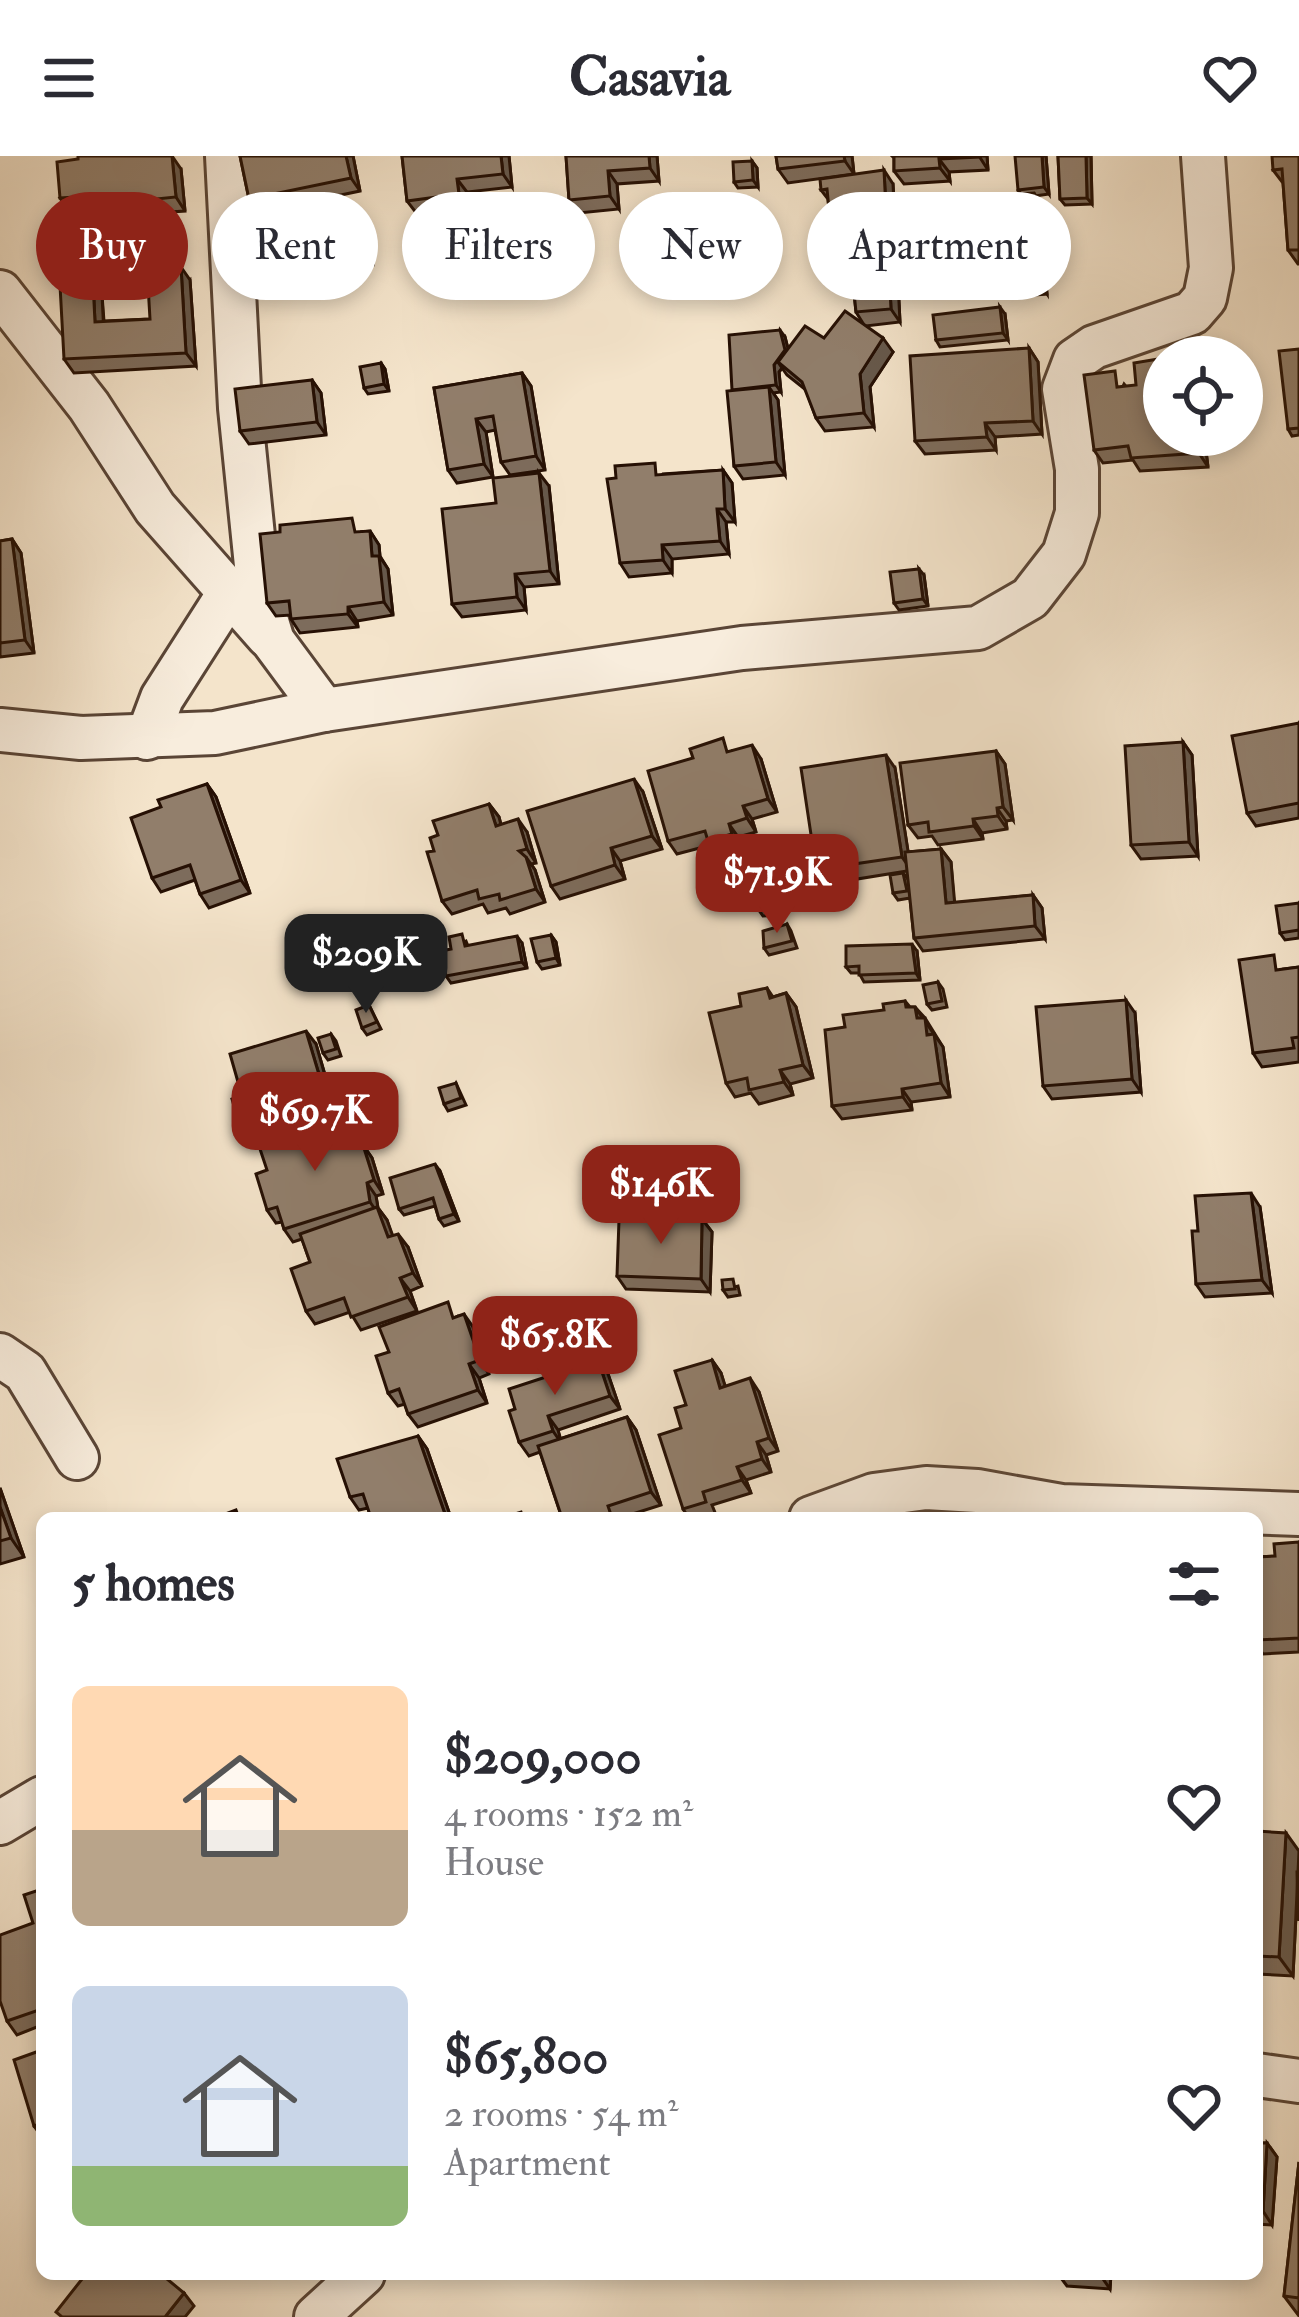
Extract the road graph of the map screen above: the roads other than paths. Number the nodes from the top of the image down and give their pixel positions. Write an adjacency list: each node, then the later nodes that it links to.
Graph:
1 (227, 156): 5 (street)
2 (1203, 156): 6 (street)
3 (0, 292): 4 (street)
4 (229, 592): 5 (street); 8 (street)
5 (273, 641): 6 (street)
6 (323, 710): 8 (street)
7 (0, 730): 8 (street)
8 (147, 738)
9 (0, 1355): 10 (street)
10 (77, 1458)
11 (827, 1512): 12 (street)
12 (1240, 1512)
13 (1263, 1513): 14 (street)
14 (1299, 1514)
15 (36, 1802): 16 (street)
16 (0, 1823)
17 (1263, 2076): 18 (street)
18 (1299, 2081)
19 (356, 2280): 20 (street)
20 (316, 2317)

